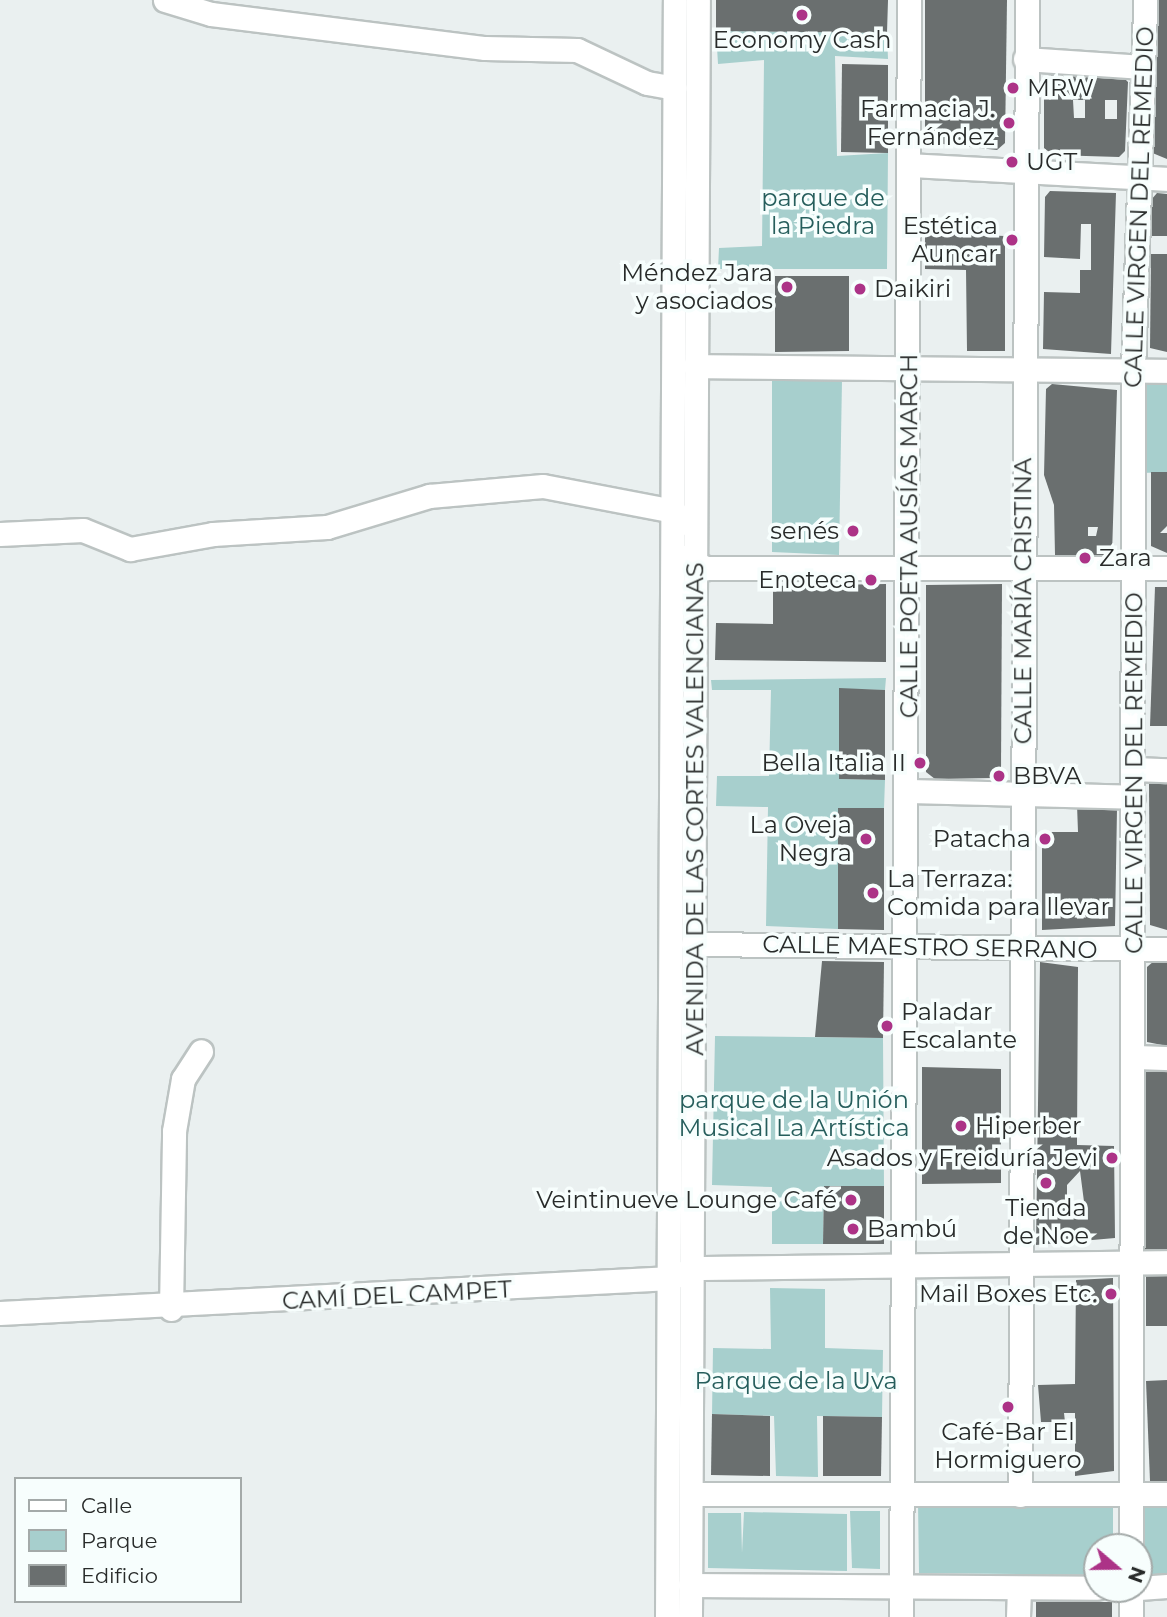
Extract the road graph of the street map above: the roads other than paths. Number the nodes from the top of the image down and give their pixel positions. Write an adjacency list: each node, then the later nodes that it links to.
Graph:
1 (165, 0): 9 (street)
2 (675, 0): 9 (street, AVENIDA DE LAS CORTES VALENCIANAS)
3 (698, 0): 14 (street, AVENIDA DE LAS CORTES VALENCIANAS)
4 (909, 0): 10 (street, CALLE POETA AUSÍAS MARCH)
5 (1027, 0): 7 (street, CALLE MARÍA CRISTINA)
6 (1145, 0): 8 (street, CALLE VIRGEN DEL REMEDIO)
7 (1026, 59): 8 (street); 11 (street, CALLE MARÍA CRISTINA)
8 (1143, 67): 12 (street, CALLE VIRGEN DEL REMEDIO)
9 (675, 88): 19 (street, AVENIDA DE LAS CORTES VALENCIANAS)
10 (909, 165): 11 (street); 15 (street, CALLE POETA AUSÍAS MARCH)
11 (1023, 171): 12 (street); 16 (street, CALLE MARÍA CRISTINA)
12 (1140, 178): 13 (street); 17 (street, CALLE VIRGEN DEL REMEDIO)
13 (1167, 179)
14 (695, 366): 15 (street); 22 (street, AVENIDA DE LAS CORTES VALENCIANAS)
15 (909, 368): 16 (street); 25 (street, CALLE POETA AUSÍAS MARCH)
16 (1023, 368): 17 (street); 23 (street, CALLE MARÍA CRISTINA)
17 (1133, 371): 18 (street); 21 (street, CALLE VIRGEN DEL REMEDIO)
18 (1167, 371)
19 (674, 511): 20 (street); 22 (street); 44 (street, AVENIDA DE LAS CORTES VALENCIANAS)
20 (0, 534)
21 (1134, 566): 23 (street); 24 (street); 26 (street, CALLE VIRGEN DEL REMEDIO)
22 (696, 567): 25 (street); 31 (street, AVENIDA DE LAS CORTES VALENCIANAS)
23 (1023, 568): 25 (street); 29 (street, CALLE MARÍA CRISTINA)
24 (1167, 568)
25 (909, 569): 28 (street, CALLE POETA AUSÍAS MARCH)
26 (1133, 769): 27 (street); 30 (street, CALLE VIRGEN DEL REMEDIO)
27 (1167, 770)
28 (909, 791): 29 (street); 32 (street, CALLE POETA AUSÍAS MARCH)
29 (1022, 794): 30 (street); 34 (street, CALLE MARÍA CRISTINA)
30 (1133, 797): 33 (street, CALLE VIRGEN DEL REMEDIO)
31 (693, 944): 32 (street, CALLE MAESTRO SERRANO); 41 (street, AVENIDA DE LAS CORTES VALENCIANAS)
32 (909, 946): 34 (street, CALLE MAESTRO SERRANO); 43 (street, CALLE POETA AUSÍAS MARCH)
33 (1133, 948): 34 (street, CALLE MAESTRO SERRANO); 35 (street, CALLE MAESTRO SERRANO); 37 (street, CALLE VIRGEN DEL REMEDIO)
34 (1022, 949): 42 (street, CALLE MARÍA CRISTINA)
35 (1167, 949)
36 (201, 1051): 46 (street)
37 (1133, 1057): 38 (street); 40 (street, CALLE VIRGEN DEL REMEDIO)
38 (1167, 1058)
39 (1167, 1262): 40 (street)
40 (1133, 1264): 42 (street); 49 (street, CALLE VIRGEN DEL REMEDIO)
41 (695, 1268): 43 (street); 44 (street, CAMÍ DEL CAMPET); 50 (street, AVENIDA DE LAS CORTES VALENCIANAS)
42 (1022, 1268): 43 (street); 53 (street, CALLE MARÍA CRISTINA)
43 (902, 1269): 51 (street, CALLE POETA AUSÍAS MARCH)
44 (671, 1278): 46 (street, CAMÍ DEL CAMPET); 59 (street, AVENIDA DE LAS CORTES VALENCIANAS)
45 (0, 1300): 47 (street, CAMÍ DEL CAMPET)
46 (171, 1308): 47 (street, CAMÍ DEL CAMPET)
47 (96, 1311): 48 (street, CAMÍ DEL CAMPET)
48 (0, 1313)
49 (1131, 1493): 52 (street); 53 (street); 54 (street, CALLE VIRGEN DEL REMEDIO)
50 (691, 1494): 51 (street); 55 (street, AVENIDA DE LAS CORTES VALENCIANAS)
51 (901, 1494): 53 (street); 56 (street, CALLE POETA AUSÍAS MARCH)
52 (1167, 1494)
53 (1020, 1495)
54 (1131, 1533)
55 (690, 1585): 56 (street); 60 (street, AVENIDA DE LAS CORTES VALENCIANAS)
56 (901, 1587): 57 (street); 61 (street, CALLE POETA AUSÍAS MARCH)
57 (1019, 1588): 58 (street); 62 (street)
58 (1083, 1588)
59 (667, 1617)
60 (690, 1617)
61 (901, 1617)
62 (1018, 1617)

